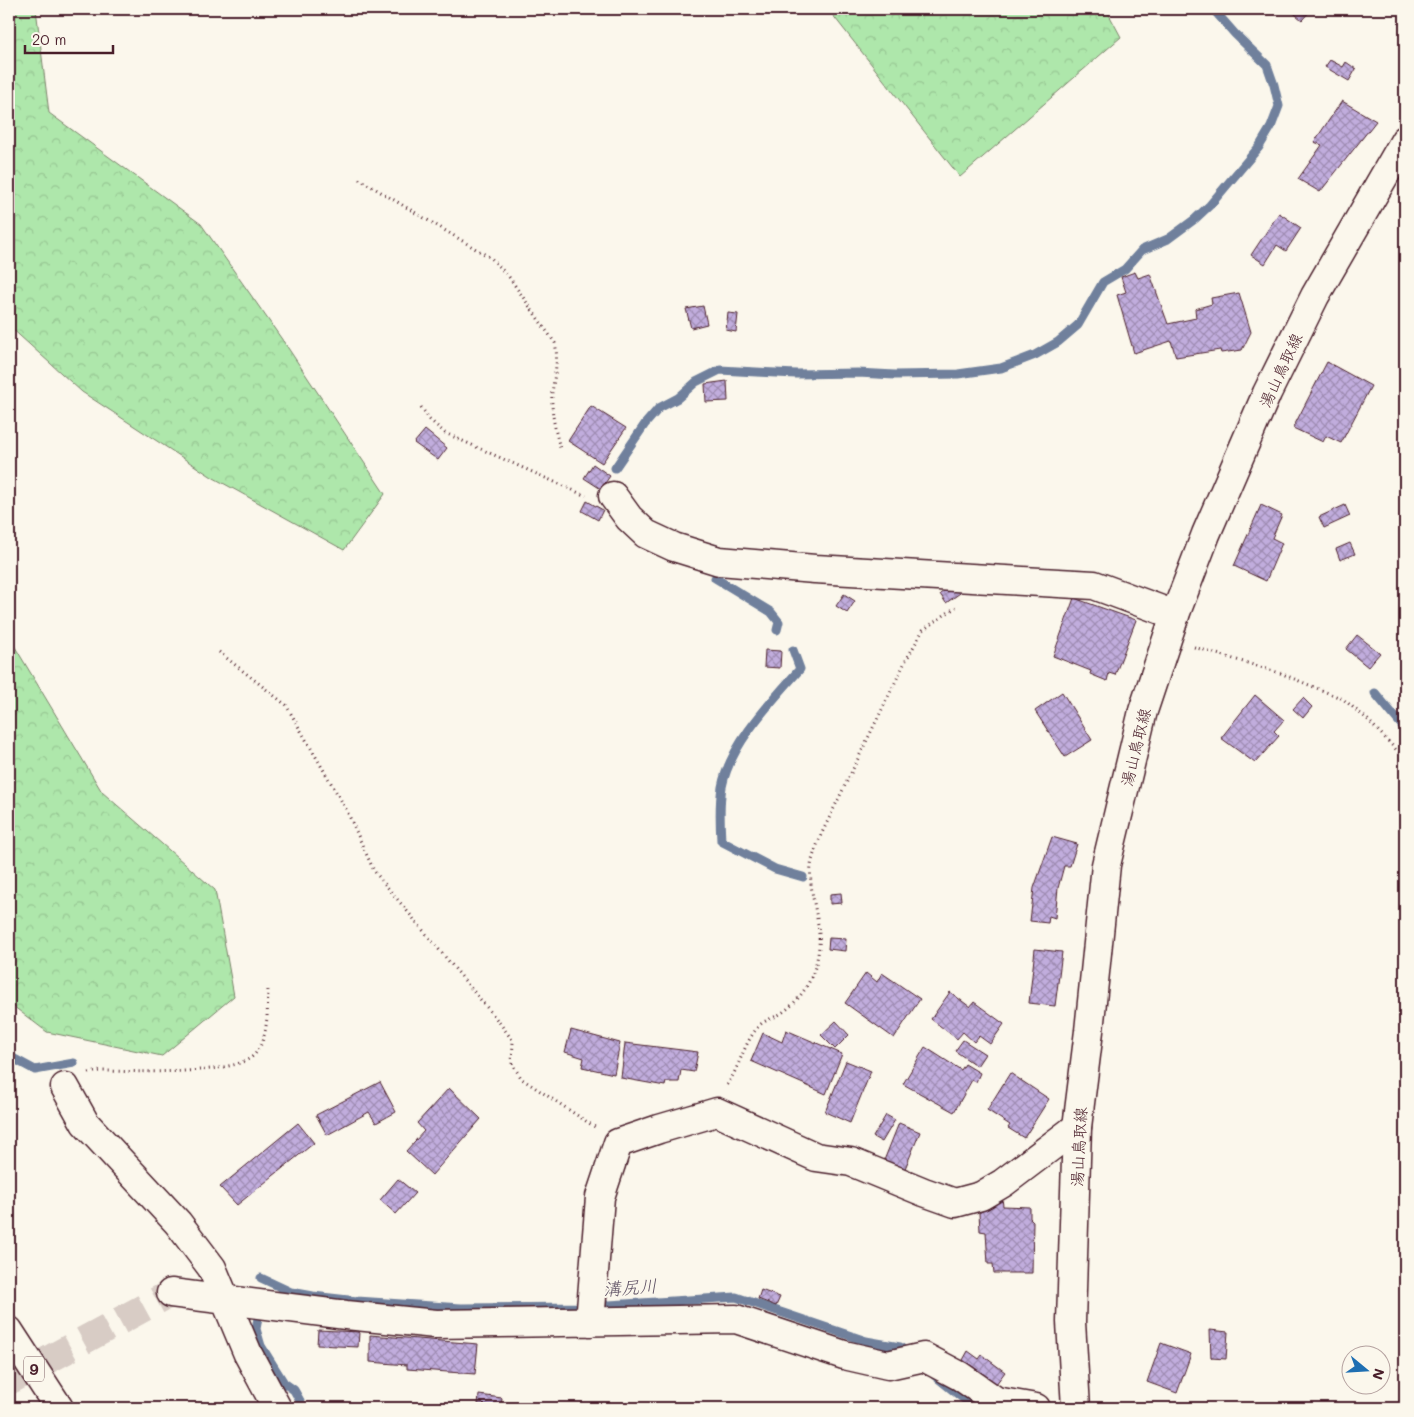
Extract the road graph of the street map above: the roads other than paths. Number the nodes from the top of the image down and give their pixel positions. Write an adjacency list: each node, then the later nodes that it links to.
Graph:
1 (1405, 140): 3 (main road, 湯山鳥取線)
2 (615, 498): 3 (main road)
3 (1171, 628): 5 (main road, 湯山鳥取線)
4 (65, 1087): 7 (main road)
5 (1077, 1127): 8 (main road); 13 (main road, 湯山鳥取線)
6 (172, 1293): 7 (main road)
7 (225, 1300): 8 (main road); 11 (main road)
8 (590, 1322): 12 (main road)
9 (9, 1331): 10 (main road, 9)
10 (59, 1408)
11 (278, 1408)
12 (1036, 1408)
13 (1076, 1408)

